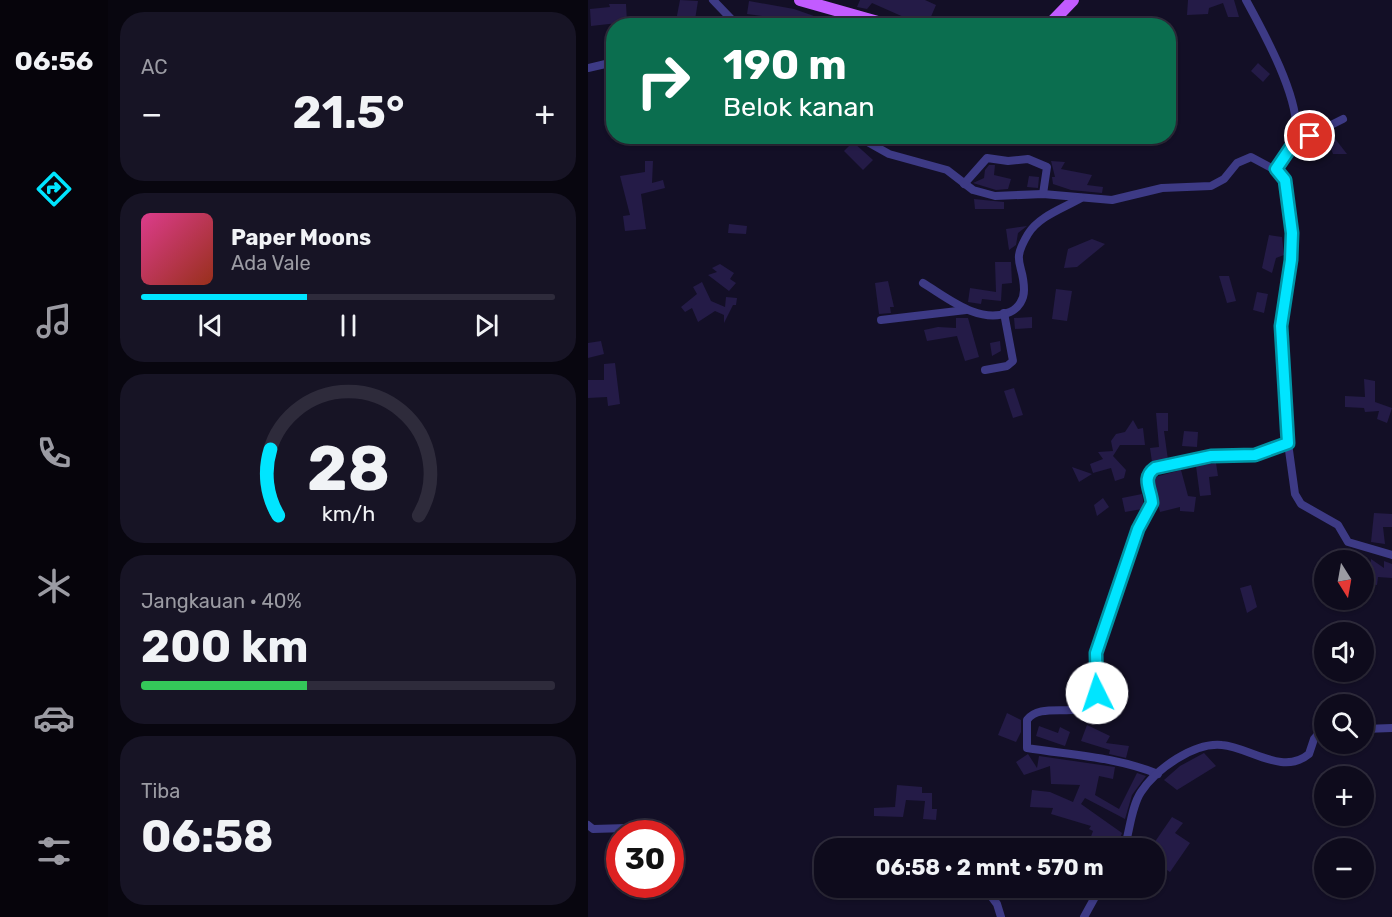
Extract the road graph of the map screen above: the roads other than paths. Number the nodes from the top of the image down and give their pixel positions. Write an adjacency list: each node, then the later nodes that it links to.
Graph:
1 (713, 0): 5 (street)
2 (800, 0): 6 (main road)
3 (1073, 0): 7 (main road)
4 (1246, 0): 12 (street)
5 (730, 18)
6 (864, 18)
7 (1055, 18)
8 (606, 64): 9 (street)
9 (588, 68)
10 (1343, 119): 12 (street)
11 (871, 144): 14 (street)
12 (1293, 144): 13 (street)
13 (1276, 169): 16 (street); 22 (street)
14 (964, 184): 15 (street); 15 (street)
15 (1043, 194): 16 (street)
16 (1081, 198): 19 (street)
17 (923, 283): 18 (street)
18 (968, 310): 19 (street); 20 (street)
19 (1004, 314): 21 (street)
20 (881, 320)
21 (985, 370)
22 (1288, 443): 23 (street); 27 (street)
23 (1392, 555)
24 (1392, 728): 25 (street)
25 (1374, 729)
26 (1314, 739): 27 (street)
27 (1158, 774): 30 (street)
28 (588, 825): 29 (street)
29 (606, 829)
30 (1127, 838)
31 (992, 898): 33 (street)
32 (1094, 898): 34 (street)
33 (1001, 917)
34 (1084, 917)

